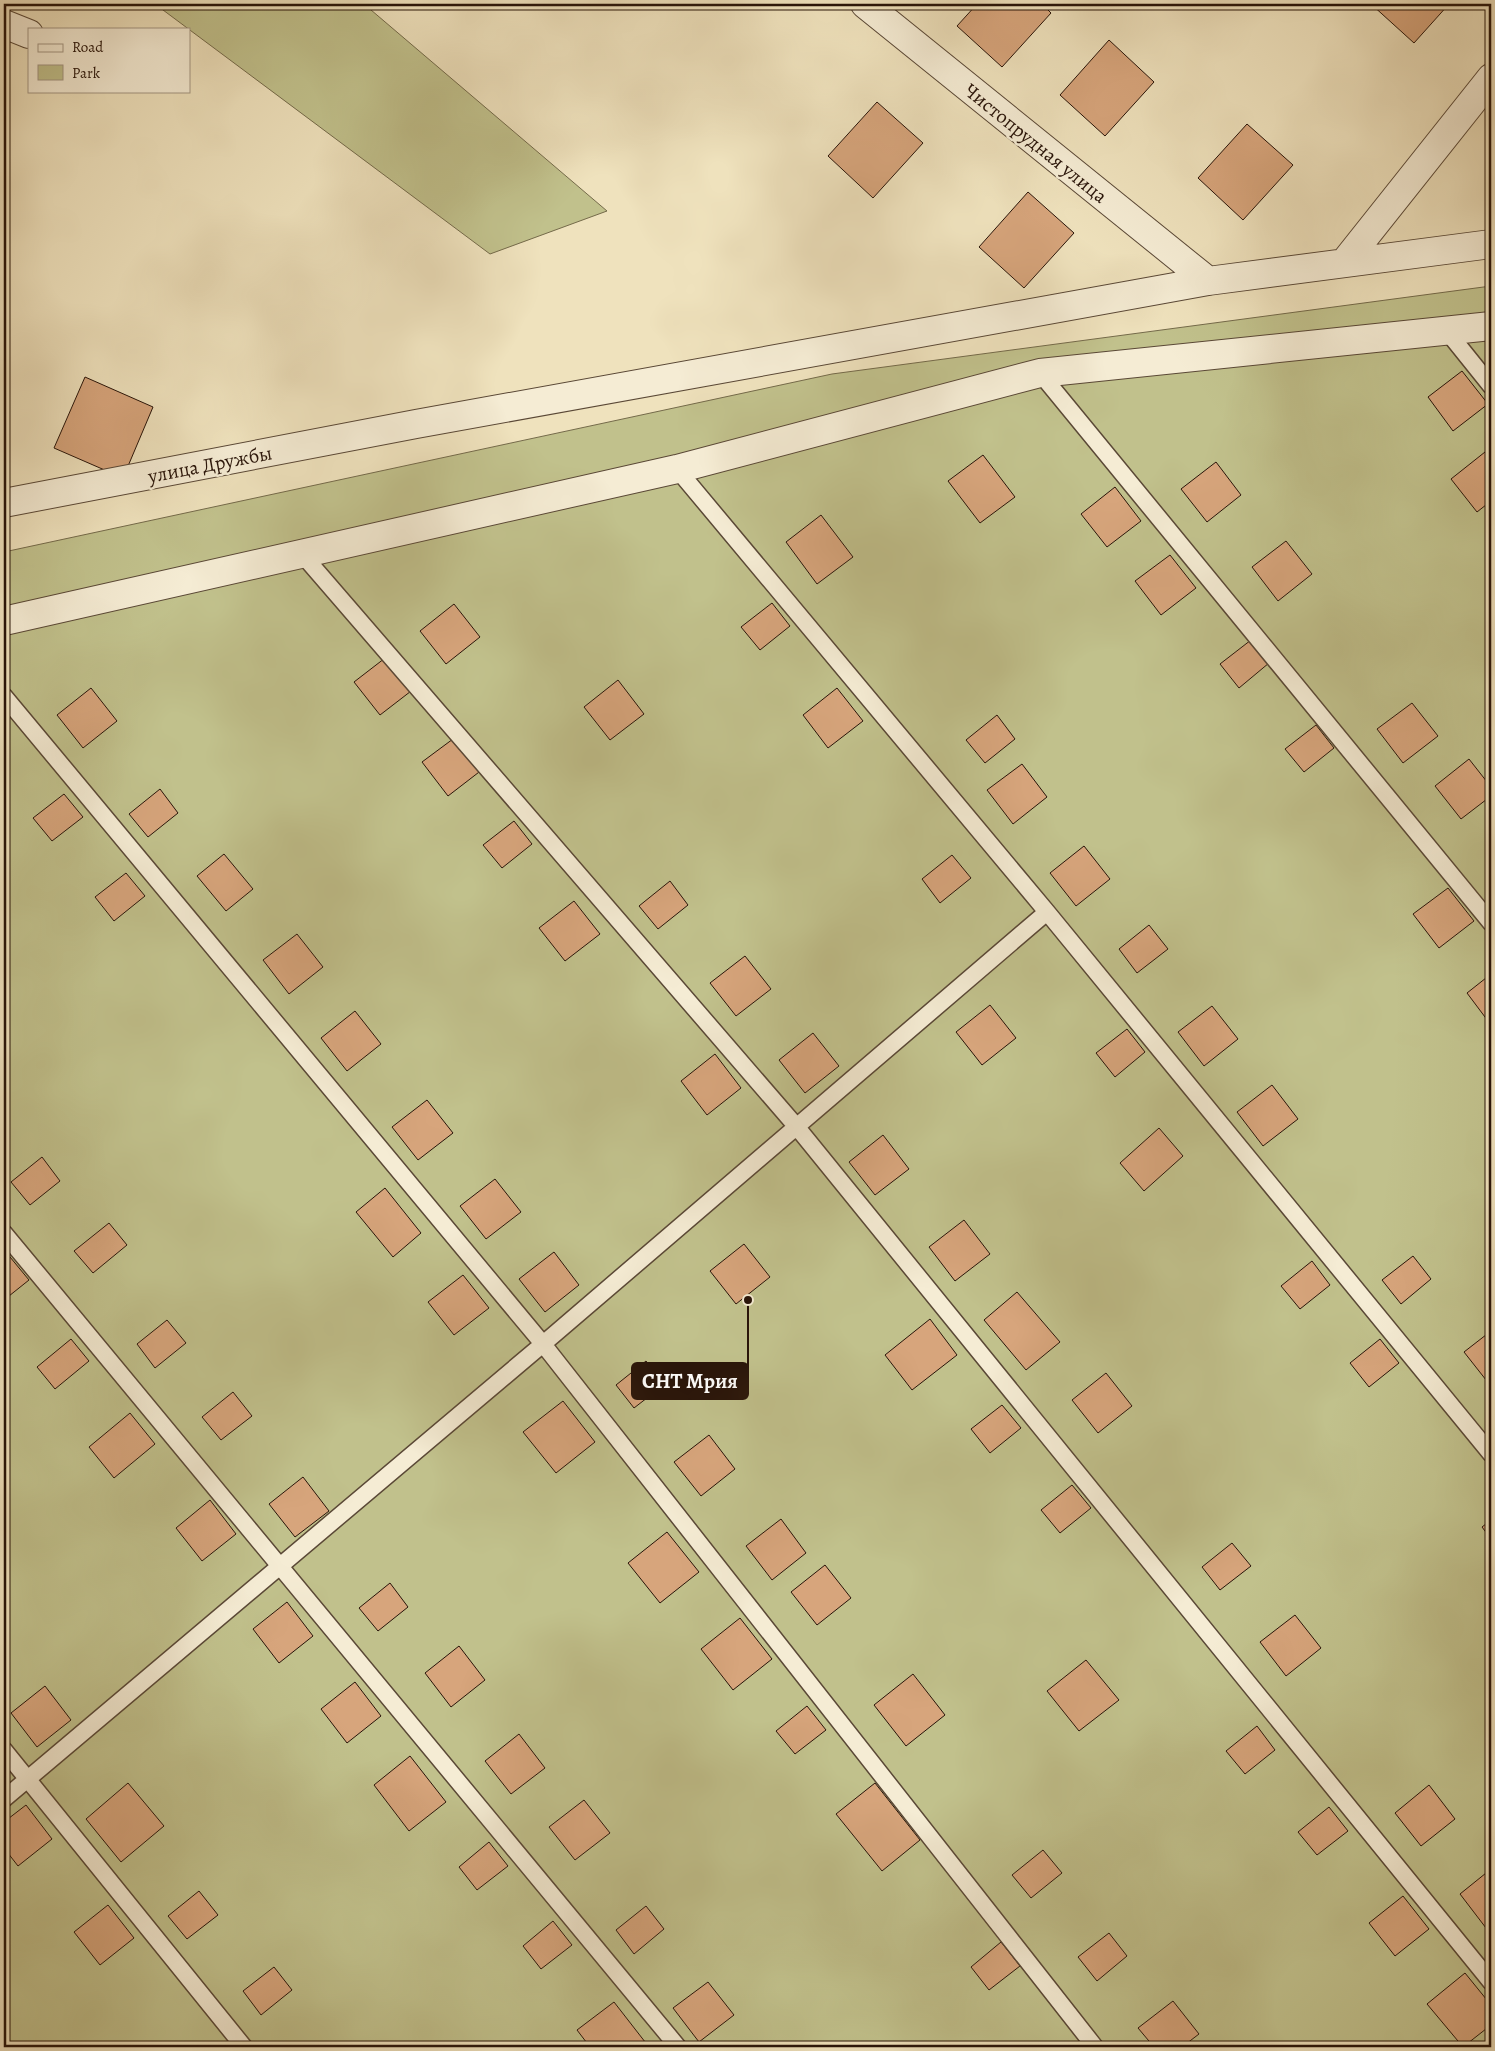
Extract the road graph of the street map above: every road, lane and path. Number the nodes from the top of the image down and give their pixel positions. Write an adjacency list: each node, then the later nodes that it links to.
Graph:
1 (865, 4): 7 (street, Чистопрудная улица)
2 (4, 24): 3 (street)
3 (28, 34)
4 (1491, 78): 6 (street)
5 (1491, 244): 6 (street, улица Дружбы)
6 (1344, 263): 7 (street, улица Дружбы)
7 (1208, 282): 13 (street, улица Дружбы)
8 (1491, 326): 9 (street)
9 (1446, 330): 10 (street); 11 (lane)
10 (1040, 373): 12 (street); 18 (lane)
11 (1491, 386)
12 (677, 469): 14 (street); 17 (lane)
13 (4, 503)
14 (302, 554): 15 (street); 19 (lane)
15 (4, 621)
16 (4, 696): 21 (lane)
17 (1047, 912): 19 (lane); 22 (lane)
18 (1491, 923)
19 (796, 1126): 21 (lane); 27 (lane)
20 (4, 1233): 23 (lane)
21 (543, 1344): 23 (lane); 30 (lane)
22 (1491, 1454)
23 (280, 1567): 25 (lane); 29 (lane)
24 (4, 1750): 25 (lane)
25 (28, 1778): 26 (lane); 28 (lane)
26 (4, 1798)
27 (1491, 1982)
28 (244, 2047)
29 (678, 2047)
30 (1095, 2047)

